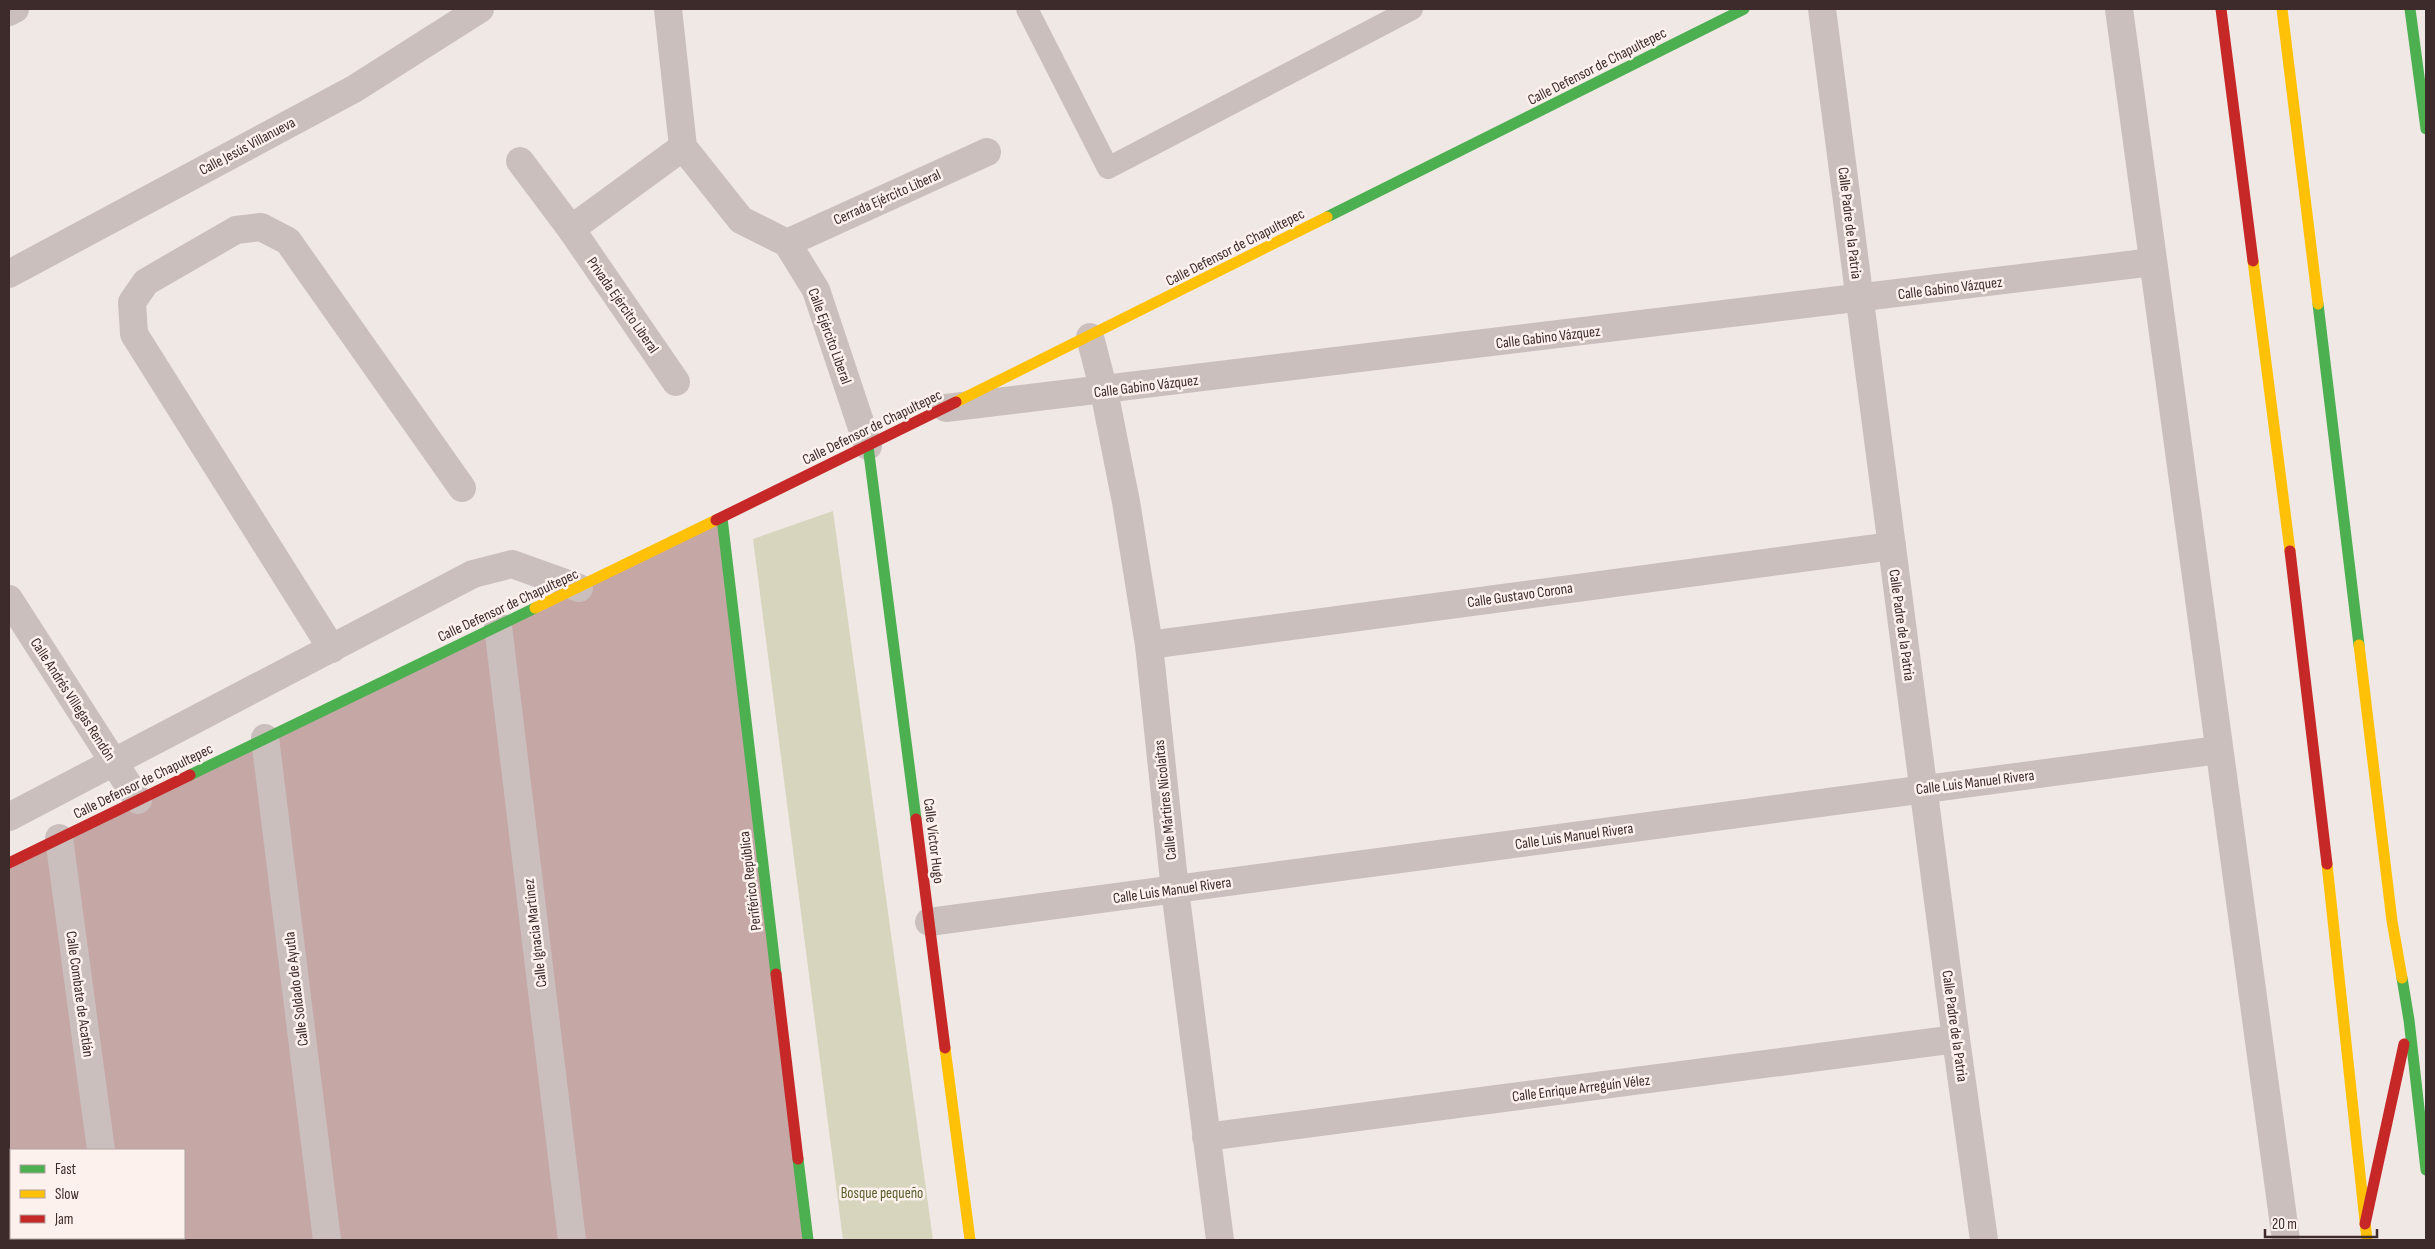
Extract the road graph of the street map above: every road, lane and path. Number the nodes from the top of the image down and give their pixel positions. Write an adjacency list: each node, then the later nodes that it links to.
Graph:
1 (15, 9): 12 (street)
2 (480, 9): 20 (street, Calle Jesús Villanueva)
3 (668, 9): 14 (street)
4 (1027, 9): 5 (lane)
5 (1412, 9)
6 (1744, 9): 22 (main road, Calle Defensor de Chapultepec)
7 (1822, 9): 21 (street, Calle Padre de la Patria)
8 (2119, 9): 19 (street)
9 (2221, 9): 50 (main road)
10 (2282, 9): 45 (main road)
11 (2410, 9): 13 (main road)
12 (9, 12)
13 (2426, 128)
14 (684, 147): 17 (street); 18 (street)
15 (987, 152): 18 (street, Cerrada Ejército Liberal)
16 (520, 161): 17 (street, Privada Ejército Liberal)
17 (571, 228): 23 (street, Privada Ejército Liberal)
18 (787, 242): 26 (street, Calle Ejército Liberal)
19 (2153, 262): 21 (street, Calle Gabino Vázquez); 36 (street)
20 (9, 274)
21 (1860, 299): 24 (street, Calle Gabino Vázquez); 29 (street, Calle Padre de la Patria)
22 (1090, 337): 24 (street, Calle Mártires Nicolaítas); 25 (main road, Calle Defensor de Chapultepec)
23 (676, 382)
24 (1104, 391): 25 (street, Calle Gabino Vázquez); 33 (street, Calle Mártires Nicolaítas)
25 (943, 409): 26 (main road, Calle Defensor de Chapultepec)
26 (868, 446): 28 (main road, Calle Defensor de Chapultepec); 44 (main road, Calle Víctor Hugo)
27 (462, 488): 34 (street)
28 (722, 518): 30 (main road, Calle Defensor de Chapultepec); 53 (main road, Periférico República)
29 (1892, 546): 33 (street, Calle Gustavo Corona); 38 (street, Calle Padre de la Patria)
30 (579, 588): 32 (main road, Calle Defensor de Chapultepec); 34 (street)
31 (9, 599): 37 (street, Calle Andrés Villegas Rendón)
32 (498, 626): 35 (main road, Calle Defensor de Chapultepec); 52 (street, Calle Ignacia Martínez)
33 (1149, 645): 43 (street, Calle Mártires Nicolaítas)
34 (332, 649): 37 (street)
35 (265, 738): 39 (main road, Calle Defensor de Chapultepec); 51 (street, Calle Soldado de Ayutla)
36 (2218, 750): 38 (street, Calle Luis Manuel Rivera); 57 (street)
37 (115, 763): 39 (street, Calle Andrés Villegas Rendón); 40 (street)
38 (1924, 788): 43 (street, Calle Luis Manuel Rivera); 46 (street, Calle Padre de la Patria)
39 (138, 800): 41 (main road, Calle Defensor de Chapultepec)
40 (9, 817)
41 (59, 838): 42 (main road, Calle Defensor de Chapultepec); 48 (street, Calle Combate de Acatlán)
42 (9, 863)
43 (1175, 890): 44 (street, Calle Luis Manuel Rivera); 47 (street, Calle Mártires Nicolaítas)
44 (929, 922): 54 (main road, Calle Víctor Hugo)
45 (2409, 1020): 49 (main road); 50 (main road)
46 (1956, 1039): 47 (street, Calle Enrique Arreguín Vélez); 56 (street, Calle Padre de la Patria)
47 (1206, 1137): 55 (street, Calle Mártires Nicolaítas)
48 (101, 1149)
49 (2426, 1170)
50 (2365, 1224): 58 (main road)
51 (327, 1240)
52 (572, 1240)
53 (808, 1240)
54 (970, 1240)
55 (1220, 1240)
56 (1984, 1240)
57 (2286, 1240)
58 (2367, 1240)

